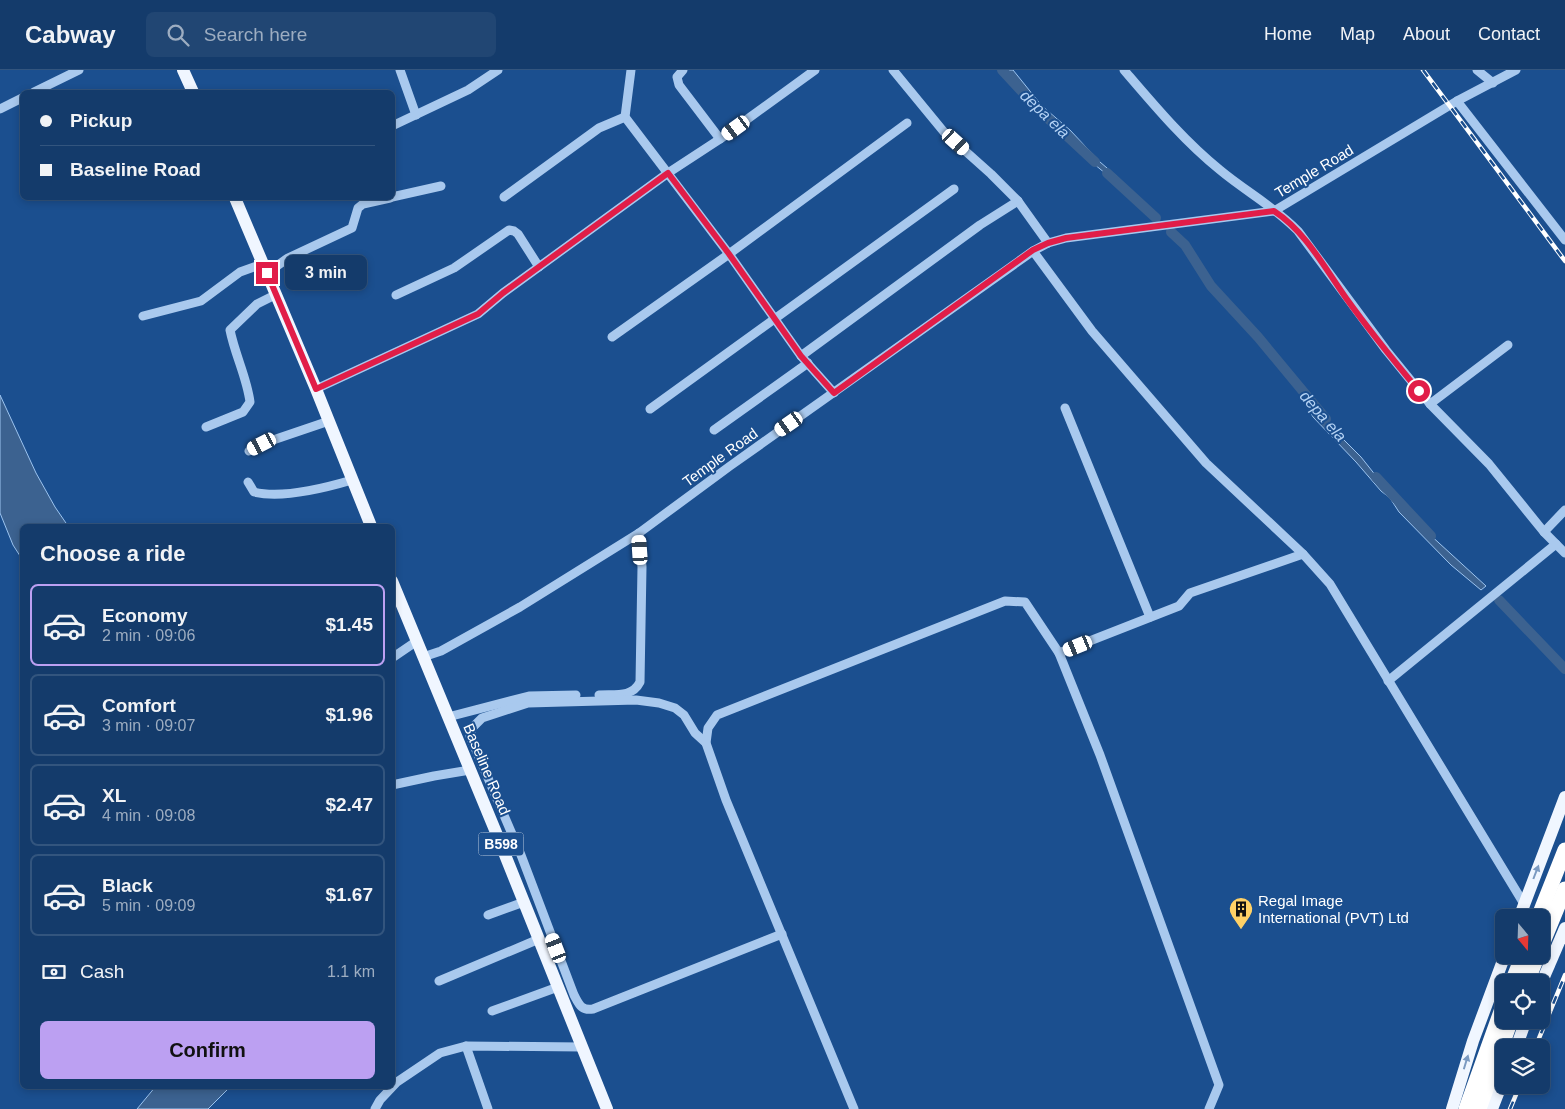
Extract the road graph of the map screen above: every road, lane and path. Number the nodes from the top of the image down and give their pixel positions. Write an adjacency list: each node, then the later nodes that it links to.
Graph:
1 (79, 70): 13 (street)
2 (183, 70): 14 (main road)
3 (400, 70): 18 (street)
4 (498, 70): 18 (street)
5 (632, 70): 19 (street)
6 (683, 70): 22 (street)
7 (815, 70): 22 (street)
8 (893, 70): 30 (street)
9 (1124, 70): 31 (street)
10 (1477, 70): 12 (street)
11 (1516, 70): 12 (street, Temple Road)
12 (1493, 83): 16 (street, Temple Road)
13 (38, 90)
14 (192, 90)
15 (20, 99): 17 (street)
16 (1457, 101): 31 (street, Temple Road); 32 (street)
17 (0, 109)
18 (416, 115): 21 (street)
19 (624, 117): 23 (street); 27 (street)
20 (906, 123): 35 (street)
21 (395, 125)
22 (720, 140): 23 (street)
23 (668, 173): 35 (street); 36 (street)
24 (441, 186): 26 (street)
25 (954, 189): 41 (street)
26 (395, 196)
27 (504, 197)
28 (237, 200): 37 (main road)
29 (379, 200): 37 (street)
30 (1018, 201): 33 (street); 44 (street)
31 (1274, 211): 33 (street, Temple Road); 48 (street)
32 (1565, 240)
33 (1048, 243): 34 (street, Temple Road)
34 (1033, 250): 47 (street, Temple Road); 63 (street)
35 (729, 254): 41 (street); 42 (street)
36 (539, 267): 39 (street); 46 (street)
37 (264, 269): 38 (main road); 40 (street)
38 (275, 295): 46 (main road); 52 (street)
39 (396, 295)
40 (143, 316)
41 (775, 319): 44 (street); 50 (street)
42 (612, 337)
43 (1508, 345): 48 (street)
44 (801, 356): 45 (street)
45 (808, 363): 47 (street); 53 (street)
46 (316, 389): 51 (main road)
47 (834, 393): 60 (street, Temple Road)
48 (1430, 404): 59 (street)
49 (1065, 408): 65 (street)
50 (650, 409)
51 (328, 421): 54 (street); 55 (main road)
52 (206, 428)
53 (714, 430)
54 (249, 451)
55 (352, 480): 56 (street); 58 (main road)
56 (248, 482)
57 (1565, 510): 59 (street)
58 (370, 524)
59 (1544, 532): 61 (street)
60 (639, 534): 69 (street, Temple Road); 71 (street)
61 (1556, 544): 62 (street); 70 (street)
62 (1565, 553)
63 (1303, 554): 65 (street); 70 (street)
64 (395, 588): 66 (main road, Baseline Road / B598)
65 (1150, 617): 67 (street)
66 (417, 641): 68 (street); 69 (main road, Baseline Road / B598)
67 (1060, 653): 72 (street); 103 (street)
68 (395, 656)
69 (423, 657): 71 (main road, Baseline Road / B598)
70 (1388, 681): 79 (street)
71 (448, 717): 73 (main road, Baseline Road / B598)
72 (706, 743): 85 (street); 85 (street)
73 (470, 770): 74 (street); 78 (main road, Baseline Road / B598)
74 (395, 784)
75 (1565, 797): 79 (main road, one-way to 75)
76 (1565, 850): 81 (highway)
77 (1565, 889): 83 (highway)
78 (524, 902): 82 (street); 86 (main road, Baseline Road / B598)
79 (1524, 904): 80 (main road)
80 (1522, 909)
81 (1542, 909)
82 (488, 915)
83 (1550, 925)
84 (1565, 928): 88 (main road)
85 (782, 934): 102 (street)
86 (539, 939): 89 (street); 90 (main road, Baseline Road / B598)
87 (1502, 964): 104 (main road, one-way to 87)
88 (1545, 974)
89 (439, 981)
90 (558, 987): 91 (street); 95 (main road, Baseline Road / B598)
91 (492, 1012)
92 (1503, 1029): 105 (highway)
93 (1503, 1029): 106 (highway)
94 (466, 1046): 95 (street); 96 (street); 100 (street)
95 (582, 1047): 101 (main road, Baseline Road / B598)
96 (395, 1084)
97 (390, 1089): 99 (street)
98 (1498, 1094): 107 (main road)
99 (375, 1109)
100 (488, 1109)
101 (607, 1109)
102 (854, 1109)
103 (1210, 1109)
104 (1452, 1109)
105 (1466, 1109)
106 (1479, 1109)
107 (1492, 1109)

